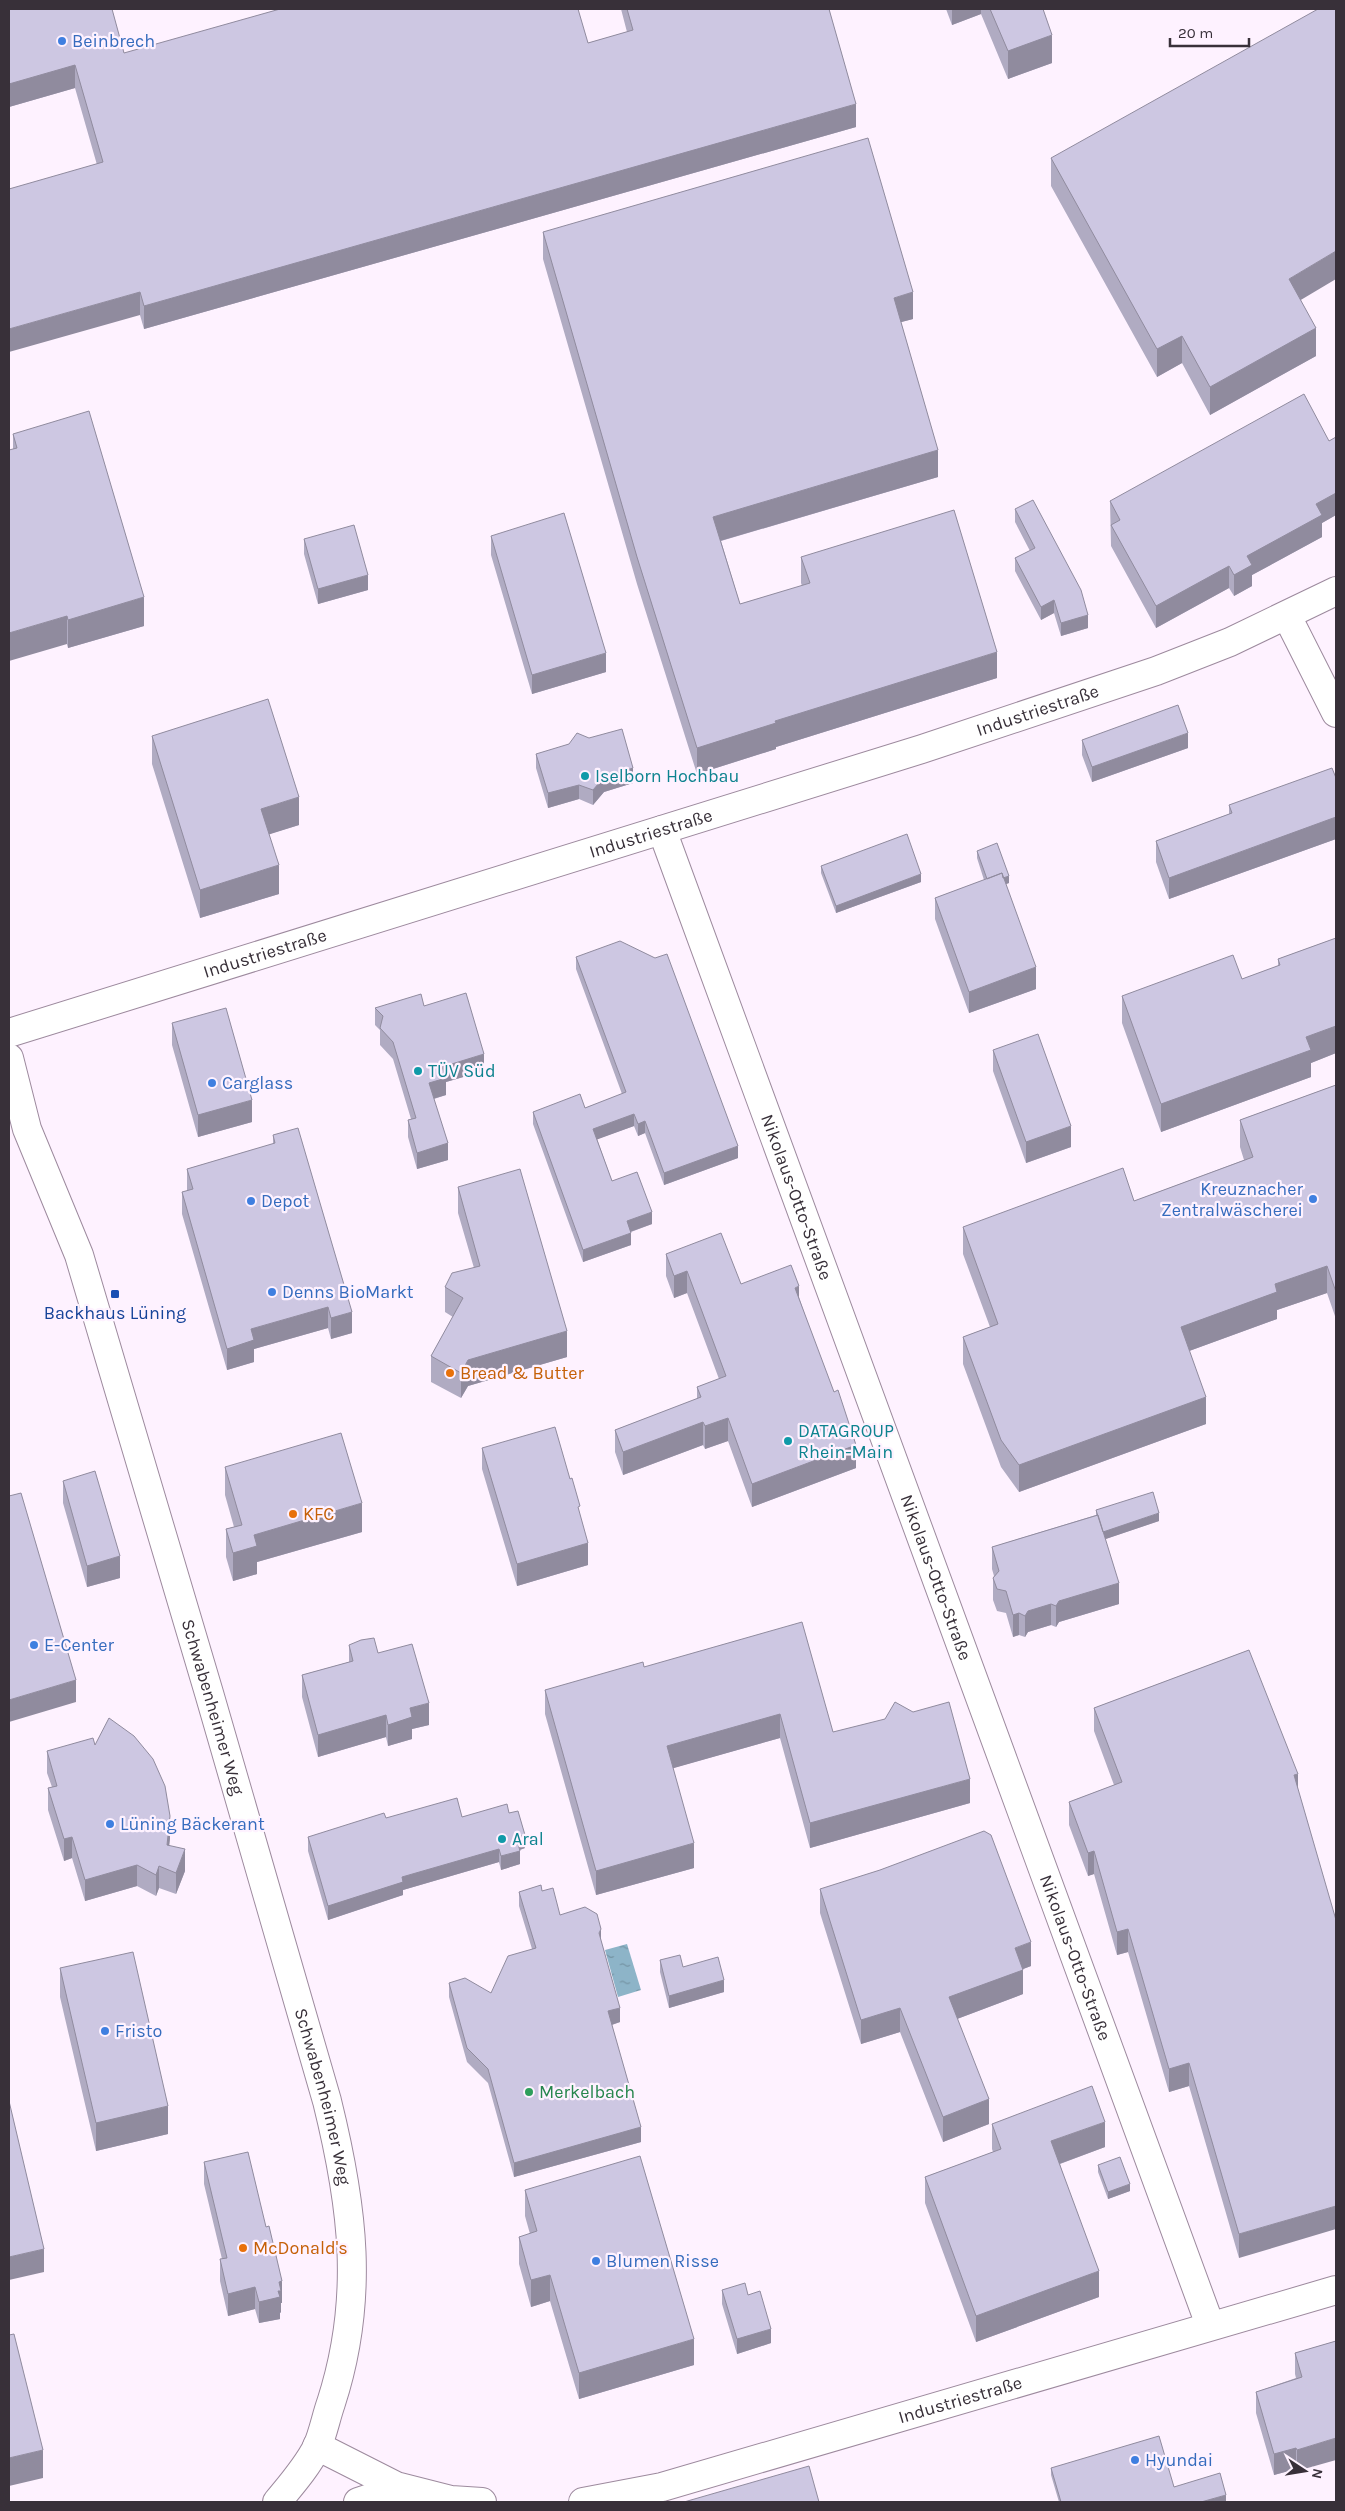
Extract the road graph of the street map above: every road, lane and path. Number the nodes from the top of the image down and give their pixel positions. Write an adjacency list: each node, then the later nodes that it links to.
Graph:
1 (1336, 591): 2 (street, Industriestraße)
2 (1287, 616): 3 (street); 4 (street, Industriestraße)
3 (1336, 713)
4 (662, 830): 5 (street, Industriestraße); 8 (street, Nikolaus-Otto-Straße)
5 (9, 1033)
6 (9, 1058): 9 (street, Schwabenheimer Weg)
7 (1336, 2290): 8 (street, Industriestraße)
8 (1210, 2325): 14 (street, Industriestraße)
9 (317, 2446): 10 (street); 11 (street, Schwabenheimer Weg)
10 (451, 2500): 12 (street); 13 (street)
11 (277, 2502)
12 (358, 2502)
13 (482, 2502)
14 (583, 2502)

